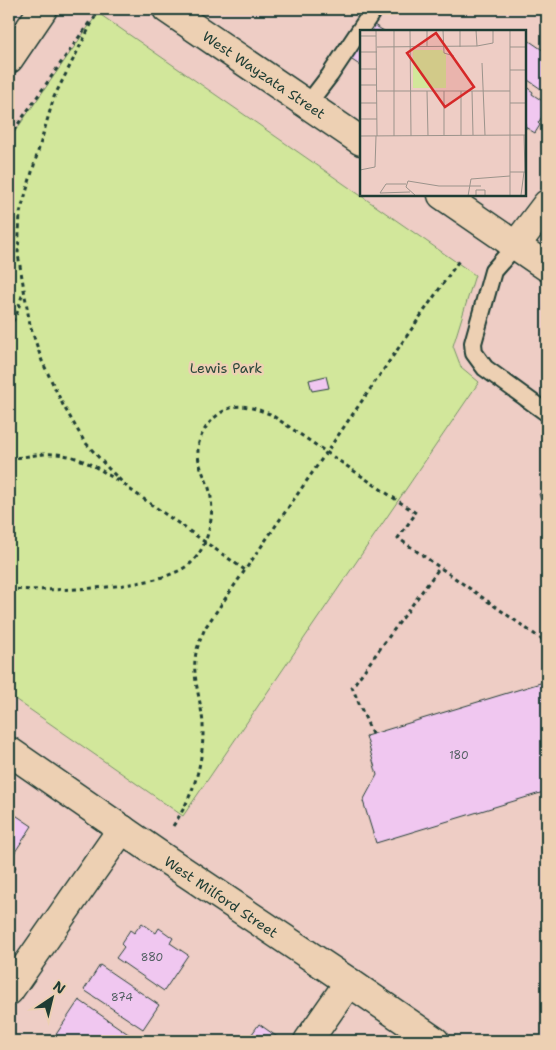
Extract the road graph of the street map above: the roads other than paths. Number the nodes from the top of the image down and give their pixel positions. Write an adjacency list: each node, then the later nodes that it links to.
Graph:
1 (43, 9): 4 (street)
2 (167, 9): 5 (street, West Wayzata Street)
3 (374, 9): 5 (lane)
4 (9, 60)
5 (307, 105): 6 (street, West Wayzata Street)
6 (360, 140)
7 (443, 196): 9 (street)
8 (547, 204): 9 (street)
9 (516, 245): 10 (street); 11 (lane)
10 (547, 267)
11 (547, 413)
12 (9, 751): 13 (street, West Milford Street)
13 (122, 829): 14 (street, West Milford Street); 15 (street)
14 (349, 982): 16 (street); 17 (street, West Milford Street)
15 (9, 991)
16 (308, 1041)
17 (435, 1041)

